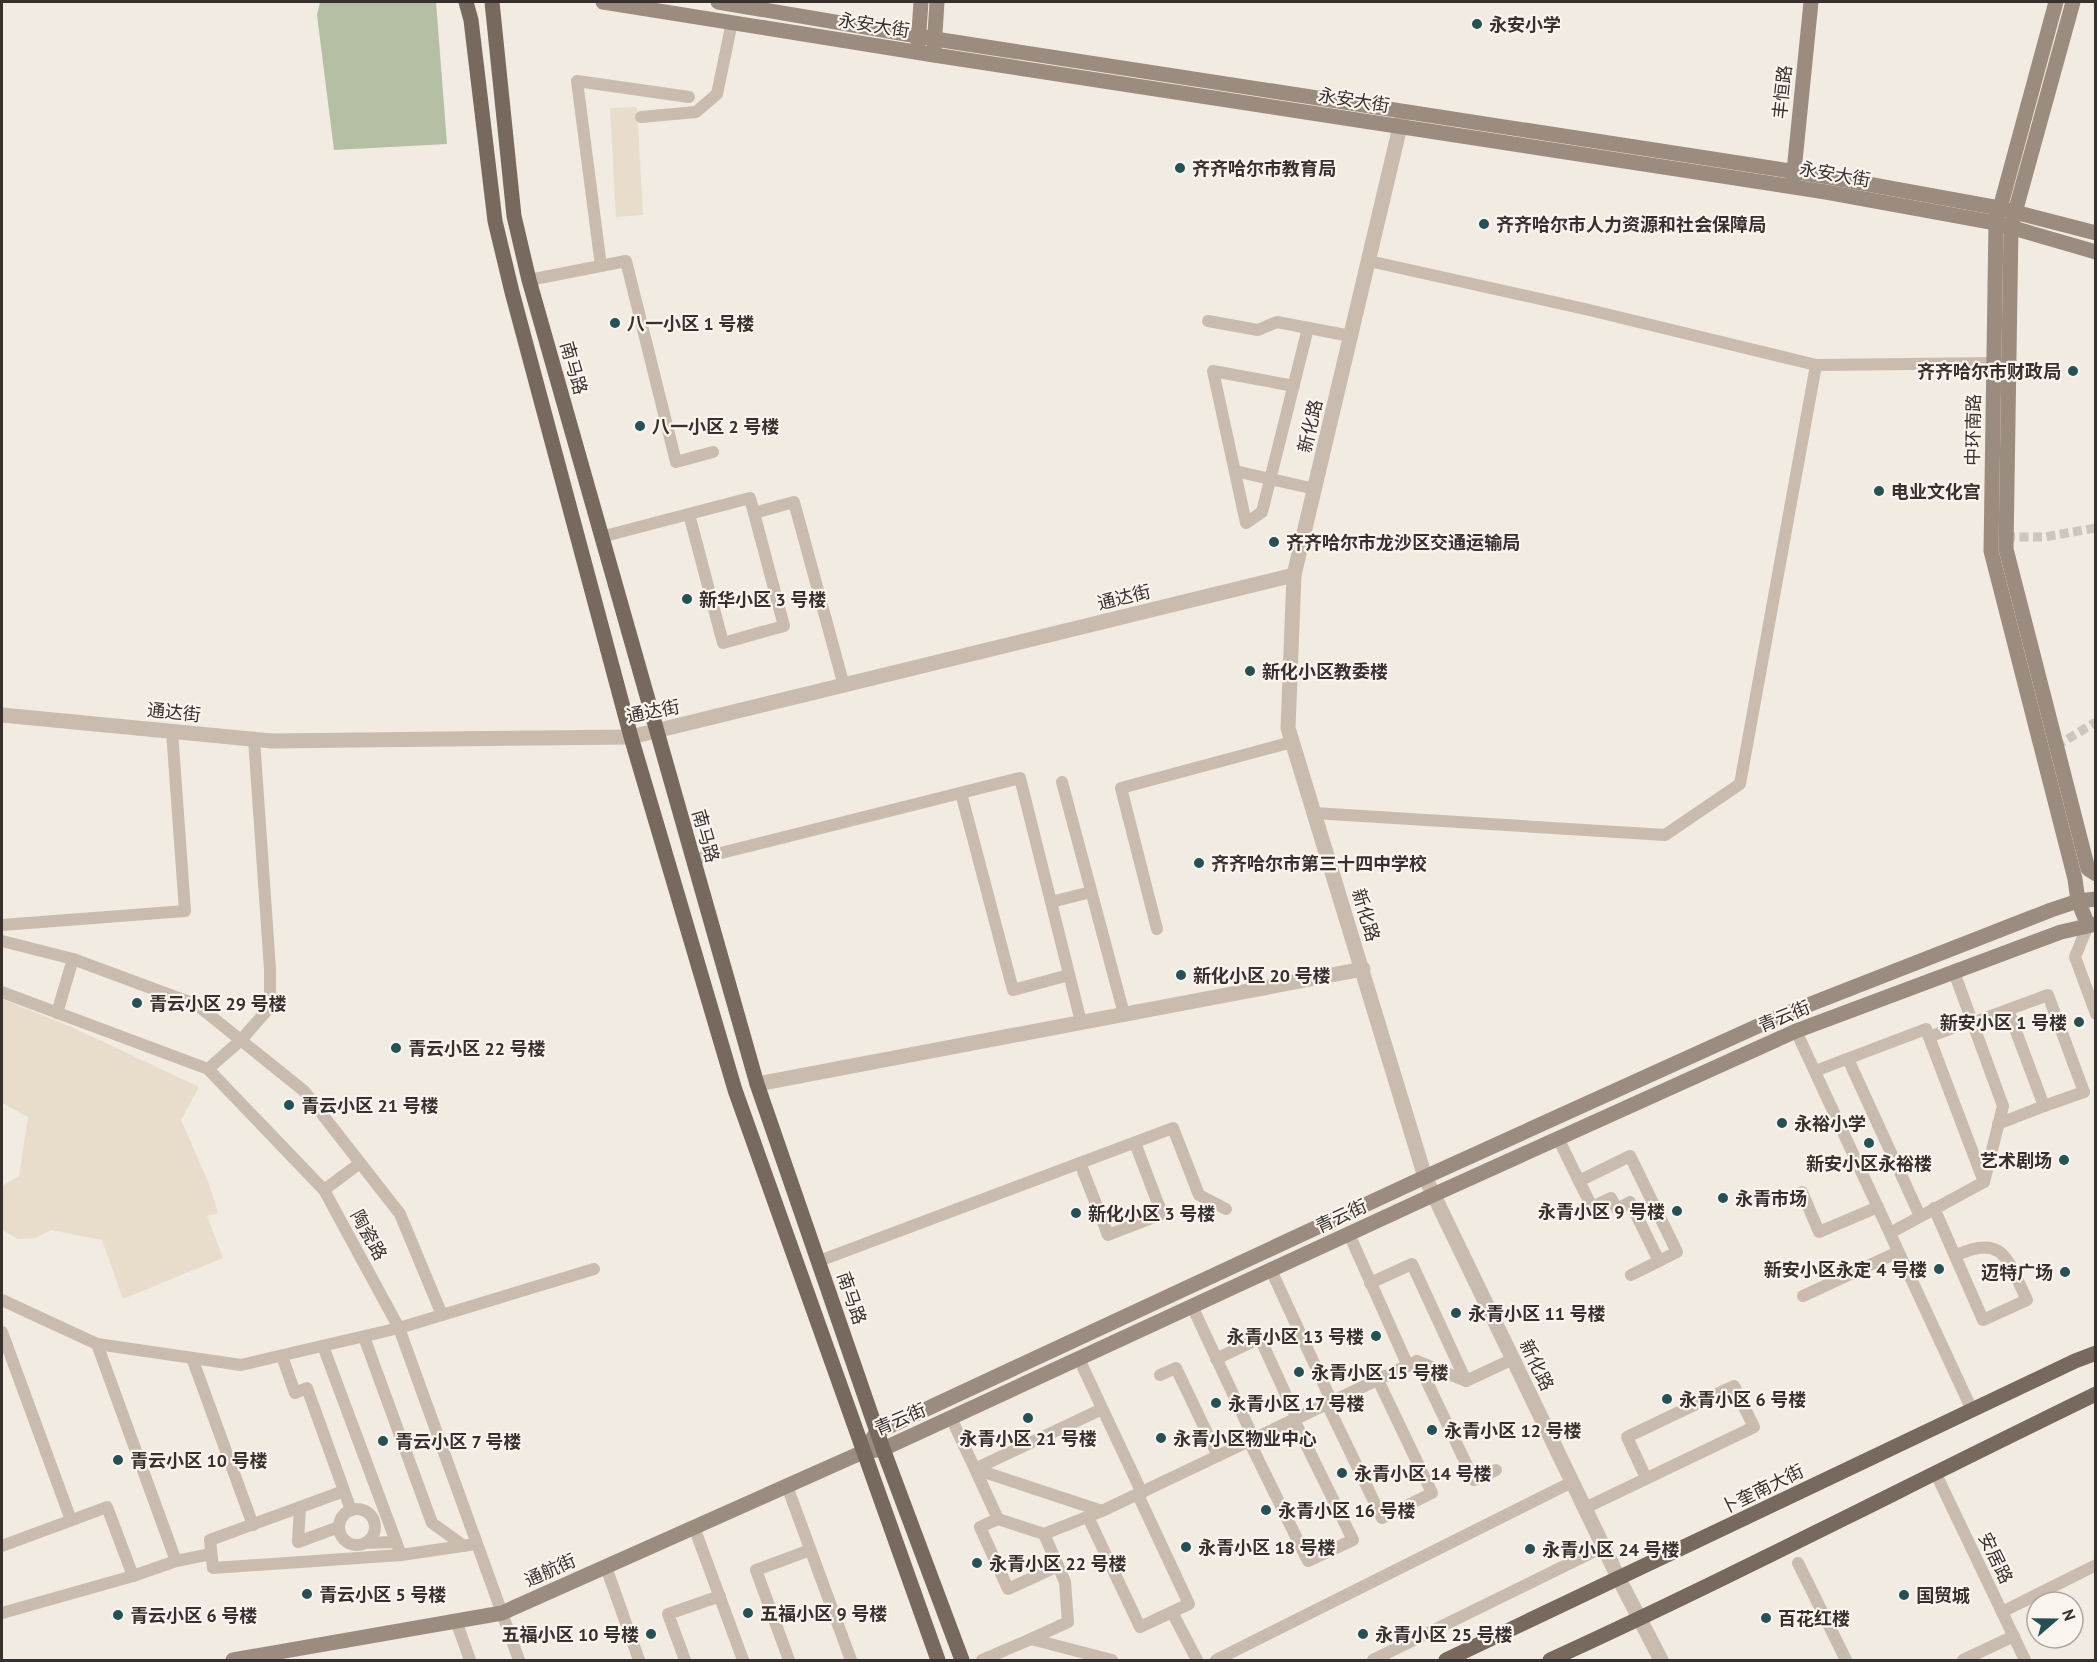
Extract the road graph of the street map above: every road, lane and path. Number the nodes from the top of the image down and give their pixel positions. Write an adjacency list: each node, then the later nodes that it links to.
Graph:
1 (466, 2): 42 (main road)
2 (492, 2): 23 (main road, 南马路)
3 (603, 2): 10 (main road, 永安大街)
4 (718, 2): 11 (main road, 永安大街)
5 (921, 2): 11 (main road)
6 (937, 2): 12 (main road)
7 (1811, 2): 17 (main road, 丰恒路)
8 (2056, 2): 18 (main road, 中环南路)
9 (2073, 2): 18 (main road, 中环南路)
10 (732, 22): 11 (main road, 永安大街); 15 (street)
11 (918, 44): 12 (main road, 永安大街)
12 (934, 47): 14 (main road, 永安大街); 16 (main road, 永安大街)
13 (689, 97): 22 (street)
14 (1404, 111): 16 (street, 新化路); 17 (main road, 永安大街)
15 (641, 117)
16 (1400, 127): 17 (main road, 永安大街); 21 (street, 新化路)
17 (1793, 179): 18 (main road, 永安大街)
18 (2006, 218): 19 (main road, 永安大街); 20 (main road, 永安大街); 27 (main road, 中环南路)
19 (2096, 233)
20 (2096, 252)
21 (1369, 261): 26 (street, 新化路); 28 (street)
22 (601, 266): 23 (street); 30 (street)
23 (529, 280): 36 (main road, 南马路)
24 (1208, 321): 25 (street)
25 (1308, 328): 26 (street); 29 (street)
26 (1352, 336): 33 (street, 新化路)
27 (2001, 363): 28 (street); 49 (main road, 中环南路); 52 (main road, 中环南路)
28 (1816, 365): 47 (street)
29 (1294, 386): 31 (street); 32 (street)
30 (713, 452)
31 (1235, 471): 32 (street); 32 (street)
32 (1270, 479): 33 (street)
33 (1315, 489): 37 (street, 新化路)
34 (754, 513): 35 (street); 35 (street); 38 (street)
35 (688, 514): 36 (street)
36 (601, 537): 41 (main road, 南马路)
37 (1294, 575): 38 (street, 通达街); 44 (street, 新化路)
38 (844, 686): 41 (street, 通达街)
39 (2, 715): 40 (street, 通达街)
40 (172, 731): 43 (street, 通达街); 54 (street)
41 (656, 732): 42 (street, 通达街); 48 (main road, 南马路)
42 (631, 737): 43 (street, 通达街); 132 (main road)
43 (254, 740): 71 (street)
44 (1292, 742): 47 (street, 新化路); 56 (street)
45 (1062, 782): 50 (street)
46 (961, 793): 48 (street); 53 (street); 61 (street)
47 (1314, 813): 59 (street, 新化路)
48 (693, 860): 75 (main road, 南马路)
49 (2096, 874)
50 (1091, 892): 53 (street); 65 (street)
51 (2096, 899): 52 (main road, 青云街)
52 (2078, 901): 55 (main road, 中环南路); 82 (main road, 青云街)
53 (1051, 902): 61 (street)
54 (2, 925)
55 (2092, 925): 60 (main road, 青云街); 66 (street)
56 (1157, 929)
57 (2, 941): 58 (street)
58 (73, 959): 64 (street); 71 (street)
59 (1363, 969): 65 (street); 82 (street, 新化路)
60 (1954, 972): 68 (street); 69 (main road, 青云街)
61 (1069, 975): 67 (street)
62 (2, 992): 64 (street, 陶瓷路)
63 (2008, 1010): 68 (street); 76 (street); 76 (street)
64 (57, 1013): 73 (street, 陶瓷路)
65 (1124, 1014): 67 (street)
66 (2096, 1014)
67 (1081, 1022): 75 (street)
68 (1972, 1022): 70 (street); 77 (street)
69 (1796, 1031): 74 (street); 78 (main road, 青云街)
70 (1929, 1037): 72 (street); 84 (street)
71 (241, 1040): 73 (street); 80 (street)
72 (1848, 1059): 74 (street); 93 (street)
73 (208, 1069): 85 (street, 陶瓷路)
74 (1815, 1071): 90 (street)
75 (757, 1084): 98 (main road, 南马路)
76 (2044, 1106): 77 (street)
77 (1998, 1124): 84 (street)
78 (1558, 1138): 83 (street); 88 (main road, 青云街)
79 (1135, 1143): 81 (street); 81 (street); 91 (street)
80 (360, 1163): 85 (street); 107 (street)
81 (1080, 1163): 98 (street)
82 (1425, 1177): 88 (street, 新化路); 129 (main road, 青云街)
83 (1579, 1181): 87 (street); 89 (street)
84 (1984, 1182): 92 (street)
85 (324, 1190): 108 (street, 陶瓷路)
86 (1802, 1192): 90 (street)
87 (1648, 1193): 89 (street); 99 (street)
88 (1433, 1195): 95 (main road, 青云街); 118 (street, 新化路)
89 (1630, 1202): 99 (street)
90 (1878, 1207): 94 (street)
91 (1226, 1209)
92 (1935, 1209): 93 (street); 97 (street)
93 (1920, 1216): 94 (street)
94 (1890, 1233): 96 (street)
95 (1349, 1234): 101 (main road, 青云街); 103 (street)
96 (1898, 1252): 104 (street); 126 (street)
97 (1955, 1256): 97 (street)
98 (819, 1261): 129 (main road, 南马路)
99 (1659, 1261): 102 (street)
100 (594, 1269): 107 (street)
101 (1271, 1270): 106 (main road, 青云街); 124 (street)
102 (1630, 1275)
103 (1370, 1283): 119 (street); 122 (street)
104 (1803, 1296)
105 (2, 1300): 111 (street)
106 (1192, 1306): 116 (main road, 青云街); 117 (street)
107 (442, 1315): 108 (street)
108 (399, 1329): 110 (street); 155 (street, 陶瓷路)
109 (2, 1332): 148 (street)
110 (364, 1337): 112 (street); 155 (street)
111 (97, 1344): 115 (street); 161 (street)
112 (323, 1346): 114 (street); 153 (street)
113 (2096, 1353): 126 (main road, 卜奎南大街)
114 (282, 1356): 115 (street); 140 (street)
115 (192, 1358): 149 (street)
116 (1079, 1359): 125 (street); 127 (main road, 青云街)
117 (1216, 1359): 128 (street); 130 (street)
118 (1513, 1359): 122 (street); 138 (street, 新化路)
119 (1413, 1364): 121 (street); 122 (street); 135 (street)
120 (1160, 1376): 133 (street)
121 (1378, 1380): 124 (street); 124 (street)
122 (1466, 1381)
123 (2096, 1394): 136 (main road)
124 (1330, 1403): 128 (street)
125 (1102, 1409): 134 (street); 141 (street)
126 (1972, 1410): 167 (main road, 卜奎南大街)
127 (951, 1418): 131 (main road, 青云街); 134 (street)
128 (1296, 1419): 130 (street); 130 (street)
129 (877, 1432): 131 (main road, 南马路); 132 (main road, 青云街)
130 (1252, 1440): 133 (street)
131 (883, 1449): 132 (main road, 青云街); 188 (main road, 南马路)
132 (863, 1452): 139 (main road, 通航街); 187 (main road)
133 (1218, 1456): 141 (street)
134 (975, 1468): 145 (street); 147 (street)
135 (1496, 1470)
136 (1935, 1472): 170 (street, 安居路); 173 (main road)
137 (1646, 1478): 137 (street); 143 (street)
138 (1572, 1482): 143 (street, 新化路); 191 (street)
139 (786, 1486): 151 (main road, 通航街); 158 (street)
140 (344, 1491): 142 (street); 144 (street)
141 (1140, 1494): 145 (street); 169 (street)
142 (300, 1507): 149 (street); 150 (street)
143 (1585, 1508): 157 (street, 新化路)
144 (351, 1510): 150 (street); 154 (street)
145 (1102, 1511): 146 (street)
146 (1088, 1517): 152 (street); 169 (street)
147 (998, 1519): 152 (street); 164 (street)
148 (71, 1520): 156 (street); 166 (street)
149 (253, 1525): 159 (street)
150 (339, 1527): 154 (street)
151 (694, 1527): 165 (main road, 通航街); 168 (street)
152 (1044, 1534): 164 (street)
153 (396, 1542): 154 (street); 160 (street)
154 (365, 1543)
155 (470, 1545): 160 (street); 172 (street, 陶瓷路)
156 (2, 1546)
157 (1604, 1547): 167 (street, 新化路); 192 (street)
158 (810, 1550): 185 (street); 186 (street)
159 (212, 1554): 160 (street); 161 (street)
160 (401, 1555)
161 (176, 1561): 166 (street)
162 (1798, 1563): 196 (street)
163 (2096, 1565): 170 (street)
164 (1058, 1566): 176 (street)
165 (606, 1567): 172 (main road, 通航街); 182 (street)
166 (133, 1576): 171 (street)
167 (1619, 1579): 173 (street, 新化路); 193 (main road, 卜奎南大街)
168 (720, 1596): 183 (street); 184 (street)
169 (1172, 1612): 190 (street)
170 (2002, 1612): 175 (street, 安居路)
171 (2, 1613)
172 (502, 1613): 174 (main road, 通航街); 181 (street, 陶瓷路)
173 (1640, 1619): 194 (main road); 195 (street, 新化路)
174 (456, 1621): 177 (main road, 通航街); 180 (street)
175 (2014, 1636): 197 (street); 198 (street, 安居路)
176 (1031, 1639): 178 (street); 189 (street)
177 (297, 1655): 179 (main road, 通航街)
178 (988, 1659)
179 (233, 1660)
180 (470, 1660)
181 (519, 1660)
182 (639, 1660)
183 (685, 1660)
184 (743, 1660)
185 (789, 1660)
186 (850, 1660)
187 (938, 1660)
188 (962, 1660)
189 (1112, 1660)
190 (1197, 1660)
191 (1216, 1660)
192 (1373, 1660)
193 (1446, 1660)
194 (1550, 1660)
195 (1661, 1660)
196 (1846, 1660)
197 (1966, 1660)
198 (2025, 1660)

